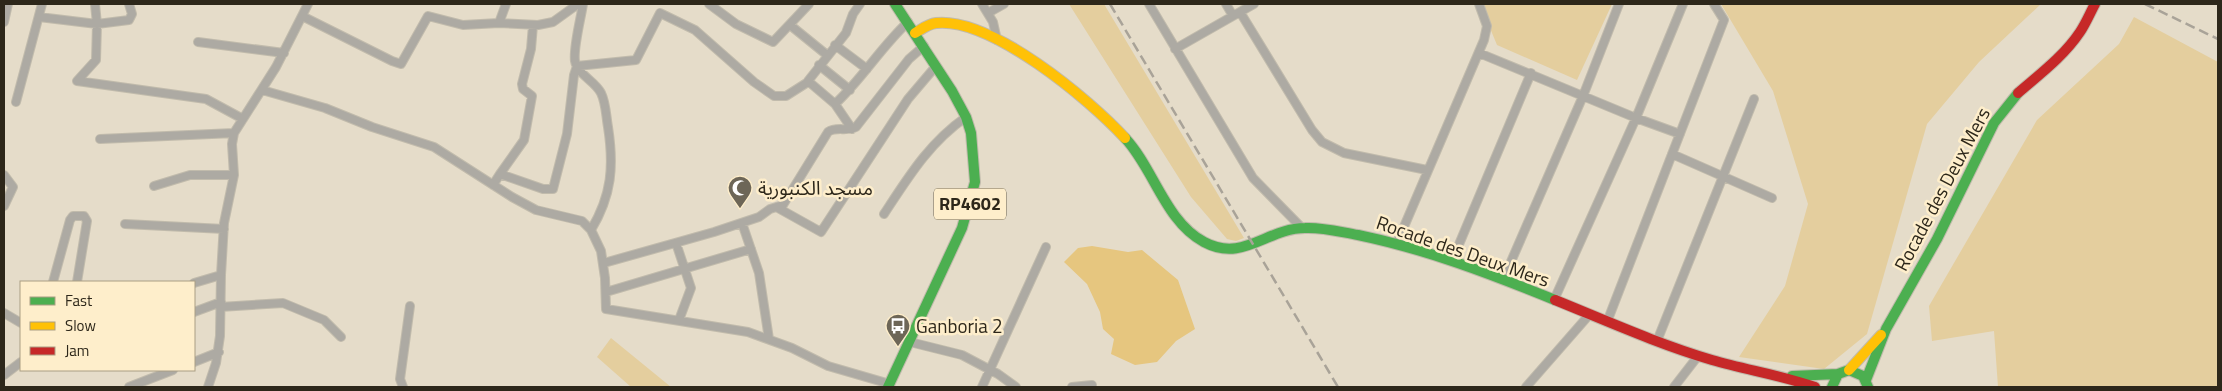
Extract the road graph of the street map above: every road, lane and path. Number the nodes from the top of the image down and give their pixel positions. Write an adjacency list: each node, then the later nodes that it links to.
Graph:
1 (8, 4): 27 (street)
2 (42, 4): 26 (street)
3 (95, 4): 30 (street)
4 (129, 4): 30 (street)
5 (308, 4): 25 (street)
6 (506, 4): 29 (street)
7 (578, 4): 31 (street)
8 (583, 4): 43 (street)
9 (708, 4): 32 (street)
10 (810, 4): 32 (street)
11 (860, 4): 36 (street)
12 (895, 4): 28 (main road, RP4602)
13 (982, 4): 23 (street)
14 (1004, 4): 23 (street)
15 (1149, 4): 38 (street)
16 (1226, 4): 24 (street)
17 (1254, 4): 24 (street)
18 (1478, 4): 40 (street)
19 (1619, 4): 50 (street)
20 (1683, 4): 55 (street)
21 (1714, 4): 59 (street)
22 (2095, 4): 100 (main road, Rocade des Deux Mers)
23 (988, 13): 34 (street)
24 (1237, 14): 38 (street); 62 (street)
25 (302, 16): 29 (street); 39 (street)
26 (39, 17): 30 (street); 52 (street)
27 (4, 22)
28 (908, 22): 33 (main road, RP4602); 45 (street)
29 (500, 23): 31 (street)
30 (97, 24): 56 (street)
31 (533, 25): 63 (street)
32 (790, 25): 41 (street)
33 (915, 33): 34 (main road, Rocade des Deux Mers); 37 (main road, RP4602)
34 (998, 40): 75 (main road, Rocade des Deux Mers)
35 (198, 42): 39 (street)
36 (835, 45): 41 (street); 45 (street)
37 (924, 46): 44 (main road, RP4602); 57 (street)
38 (1175, 49): 75 (street)
39 (284, 53): 48 (street)
40 (1479, 53): 46 (street); 62 (street)
41 (827, 55): 42 (street)
42 (819, 65): 47 (street); 49 (street)
43 (577, 66): 47 (street); 63 (street); 77 (street)
44 (936, 66): 54 (main road, RP4602); 71 (street)
45 (867, 69): 49 (street)
46 (1531, 74): 50 (street); 82 (street)
47 (808, 82): 53 (street)
48 (262, 90): 56 (street); 67 (street)
49 (850, 90): 53 (street)
50 (1583, 96): 55 (street); 86 (street)
51 (1754, 99): 66 (street)
52 (16, 102)
53 (835, 104): 57 (street)
54 (966, 117): 72 (street); 104 (main road, RP4602)
55 (1636, 118): 59 (street); 91 (street)
56 (243, 119): 58 (street)
57 (852, 129): 71 (street)
58 (234, 133): 60 (street); 65 (street)
59 (1680, 134): 61 (street)
60 (100, 139)
61 (1672, 154): 66 (street); 99 (street)
62 (1427, 170): 79 (street)
63 (500, 174): 67 (street)
64 (4, 175): 70 (street)
65 (234, 175): 68 (street); 76 (street)
66 (1723, 176): 69 (street); 103 (street)
67 (494, 185): 77 (street)
68 (154, 186)
69 (1772, 198)
70 (4, 206)
71 (778, 208): 73 (street)
72 (884, 214)
73 (742, 223): 78 (street); 81 (street)
74 (125, 224): 76 (street)
75 (1302, 228): 79 (main road, Rocade des Deux Mers)
76 (224, 229): 85 (street)
77 (591, 230): 83 (street)
78 (676, 243): 83 (street); 84 (street)
79 (1397, 243): 82 (main road, Rocade des Deux Mers)
80 (1046, 246): 109 (street)
81 (751, 249): 84 (street); 102 (street)
82 (1452, 261): 86 (main road, Rocade des Deux Mers)
83 (604, 263): 90 (street)
84 (684, 269): 90 (street); 97 (street)
85 (221, 275): 89 (street); 92 (street)
86 (1503, 280): 91 (main road, Rocade des Deux Mers)
87 (53, 281): 88 (street)
88 (77, 281)
89 (195, 283)
90 (606, 292): 97 (street)
91 (1554, 300): 96 (main road, Rocade des Deux Mers)
92 (220, 305): 94 (street); 101 (street); 105 (street)
93 (410, 306): 120 (street)
94 (195, 312)
95 (4, 313): 98 (street)
96 (1589, 315): 99 (main road, Rocade des Deux Mers); 124 (street)
97 (679, 320): 102 (street)
98 (20, 322)
99 (1607, 322): 103 (main road, Rocade des Deux Mers)
100 (1886, 329): 110 (main road, Rocade des Deux Mers); 116 (main road, Rocade des Deux Mers)
101 (341, 337)
102 (769, 339): 117 (street)
103 (1658, 341): 106 (main road, Rocade des Deux Mers)
104 (910, 342): 109 (street); 117 (main road, RP4602)
105 (219, 352): 107 (street); 119 (street)
106 (1698, 356): 114 (main road, Rocade des Deux Mers); 125 (street)
107 (195, 362)
108 (20, 363): 113 (street)
109 (990, 370): 121 (street); 122 (street)
110 (1850, 370): 112 (main road, Rocade des Deux Mers); 116 (main road)
111 (170, 371): 118 (street)
112 (1838, 374): 114 (main road, Rocade des Deux Mers); 127 (main road)
113 (4, 375)
114 (1786, 376): 126 (main road, Rocade des Deux Mers)
115 (1092, 385): 123 (street)
116 (1868, 385)
117 (889, 386)
118 (129, 387)
119 (208, 387)
120 (403, 387)
121 (982, 387)
122 (1016, 387)
123 (1072, 387)
124 (1526, 387)
125 (1674, 387)
126 (1816, 387)
127 (1832, 387)

